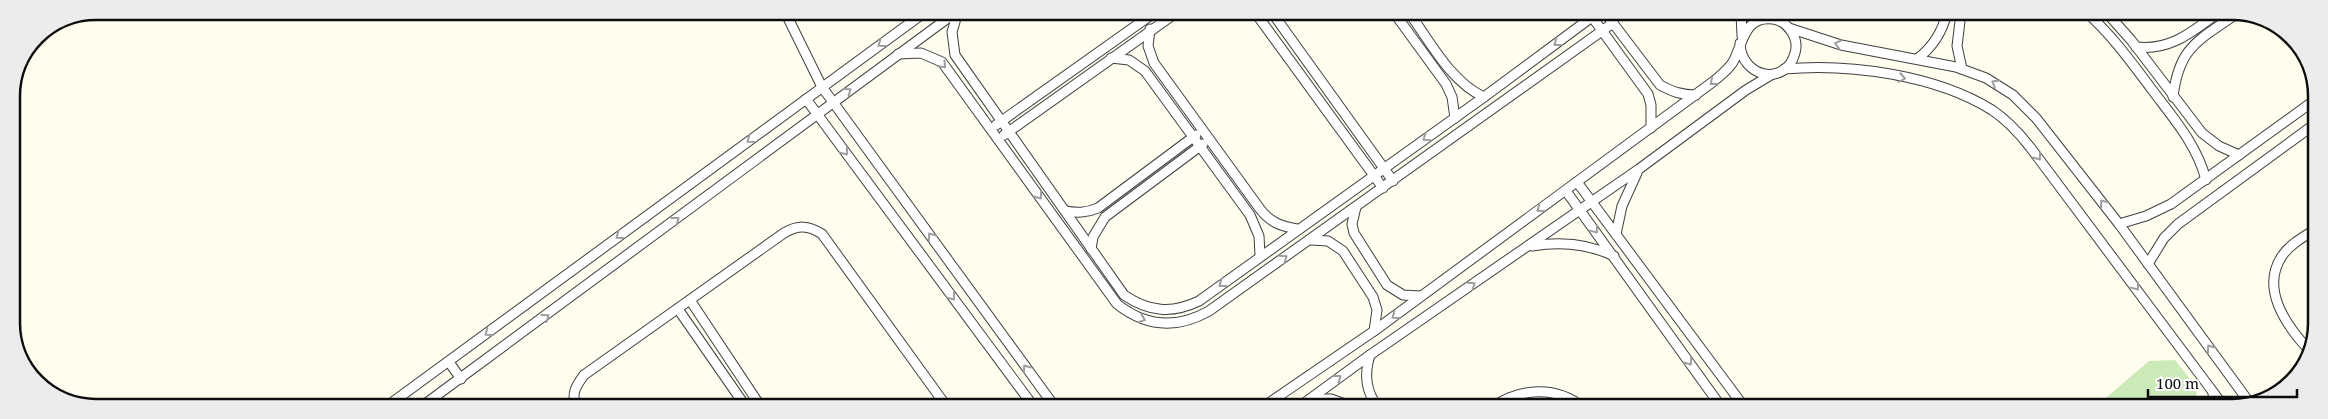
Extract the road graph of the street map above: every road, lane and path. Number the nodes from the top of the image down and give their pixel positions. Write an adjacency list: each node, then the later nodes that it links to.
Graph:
1 (790, 20): 38 (street)
2 (914, 20): 38 (street, one-way to 38)
3 (945, 20): 32 (street)
4 (956, 20): 47 (street)
5 (1144, 20): 47 (street)
6 (1165, 20): 28 (street)
7 (1261, 20): 60 (street)
8 (1277, 20): 58 (street)
9 (1400, 20): 25 (street)
10 (1406, 20): 25 (street)
11 (1415, 20): 40 (street)
12 (1585, 20): 40 (street, one-way to 40)
13 (1595, 20): 29 (street)
14 (1611, 20): 26 (street)
15 (1741, 20): 30 (street)
16 (1764, 20): 30 (street)
17 (1773, 20): 27 (street)
18 (1781, 20): 27 (street)
19 (1945, 20): 34 (street)
20 (1960, 20): 36 (street)
21 (2094, 20): 61 (street)
22 (2113, 20): 31 (street)
23 (2208, 20): 31 (street)
24 (2228, 20): 41 (street)
25 (1402, 23): 46 (street)
26 (1613, 23): 29 (street); 39 (street)
27 (1787, 26): 34 (street, one-way to 27); 35 (street)
28 (1150, 29): 33 (street); 51 (street)
29 (1602, 31): 48 (street); 62 (street)
30 (1741, 40): 37 (street); 39 (street, one-way to 39)
31 (2136, 47): 41 (street)
32 (898, 54): 43 (street, one-way to 32); 49 (street, one-way to 49)
33 (1110, 58): 52 (street); 53 (street)
34 (1917, 59): 36 (street)
35 (1784, 69): 37 (street); 88 (street, one-way to 88)
36 (1962, 69): 70 (street, one-way to 36)
37 (1774, 74): 59 (street)
38 (822, 87): 42 (street); 43 (street)
39 (1696, 95): 48 (street)
40 (1484, 97): 46 (street)
41 (2173, 97): 57 (street)
42 (806, 99): 45 (street); 86 (street, one-way to 86)
43 (833, 102): 45 (street); 98 (street, one-way to 43)
44 (2308, 105): 57 (street)
45 (816, 114): 87 (street, one-way to 45); 97 (street, one-way to 97)
46 (1455, 118): 58 (street, one-way to 58)
47 (1001, 122): 49 (street); 52 (street)
48 (1651, 128): 63 (street)
49 (991, 129): 54 (street)
50 (2308, 129): 79 (street)
51 (1203, 130): 53 (street); 55 (street)
52 (1008, 132): 54 (street); 68 (street)
53 (1193, 137): 56 (street); 68 (street)
54 (998, 139): 74 (street, one-way to 74)
55 (1209, 139): 56 (street); 71 (street)
56 (1200, 146): 76 (street); 77 (street)
57 (2239, 155): 61 (street)
58 (1384, 168): 60 (street); 62 (street)
59 (1639, 169): 66 (street); 72 (street)
60 (1374, 175): 64 (street); 71 (street)
61 (2206, 180): 70 (street)
62 (1393, 181): 64 (street)
63 (1577, 182): 65 (street); 66 (street)
64 (1383, 188): 67 (street)
65 (1566, 191): 69 (street); 80 (street, one-way to 80)
66 (1592, 202): 69 (street); 72 (street)
67 (1356, 207): 74 (street); 80 (street)
68 (1065, 210): 76 (street)
69 (1580, 210): 75 (street); 78 (street, one-way to 78)
70 (2119, 224): 79 (street)
71 (1297, 229): 77 (street)
72 (1616, 234): 105 (street)
73 (2308, 234): 84 (street)
74 (1310, 240): 83 (street)
75 (1529, 246): 78 (street); 85 (street, one-way to 75)
76 (1091, 249): 77 (street, one-way to 76)
77 (1260, 255)
78 (1615, 257): 104 (street, one-way to 104)
79 (2148, 264): 90 (street, one-way to 79)
80 (1422, 296): 83 (street, one-way to 83)
81 (690, 300): 82 (street); 95 (street); 96 (street)
82 (678, 309): 93 (street); 94 (street)
83 (1374, 332): 99 (street)
84 (2305, 345)
85 (1370, 355): 89 (street, one-way to 85); 101 (street)
86 (449, 362): 87 (street); 91 (street)
87 (462, 379): 92 (street)
88 (2214, 392): 106 (street); 107 (street)
89 (1311, 398): 100 (street)
90 (2246, 398)
91 (397, 399)
92 (433, 399)
93 (573, 399)
94 (740, 399)
95 (756, 399)
96 (940, 399)
97 (1028, 399)
98 (1049, 399)
99 (1275, 399)
100 (1331, 399)
101 (1371, 399)
102 (1505, 399): 103 (street)
103 (1570, 399)
104 (1716, 399)
105 (1738, 399)
106 (2214, 399)
107 (2219, 399)

